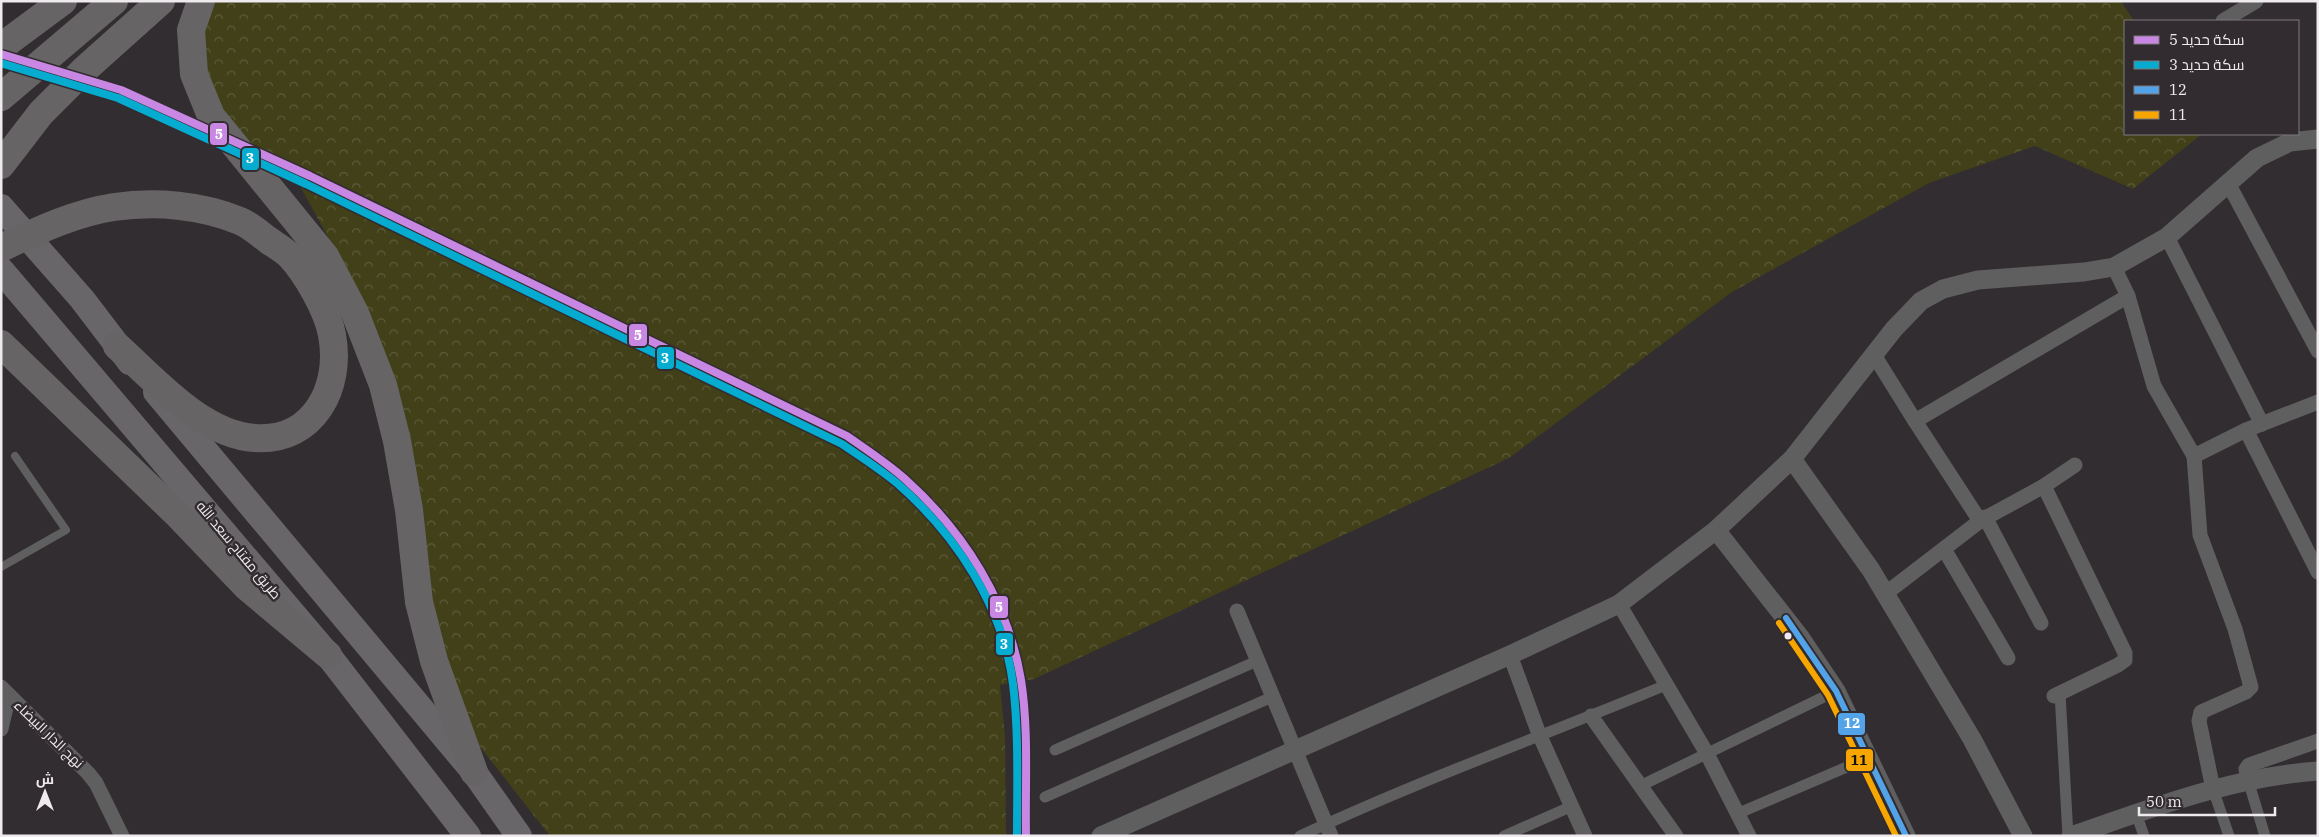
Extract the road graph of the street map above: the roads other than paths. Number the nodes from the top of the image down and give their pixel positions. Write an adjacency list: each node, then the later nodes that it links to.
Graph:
1 (63, 1): 7 (highway)
2 (114, 1): 8 (highway)
3 (161, 1): 11 (highway)
4 (201, 1): 58 (highway)
5 (2256, 1): 6 (street)
6 (2225, 20)
7 (1, 47)
8 (1, 97)
9 (2284, 138): 10 (street); 12 (street)
10 (2318, 139)
11 (1, 165)
12 (2228, 182): 14 (street); 21 (street)
13 (1, 207): 20 (highway)
14 (2167, 237): 16 (street); 25 (street)
15 (1, 248): 20 (highway)
16 (2114, 266): 18 (street); 22 (street)
17 (1, 270): 41 (highway, طريق مفتاح سعد الله)
18 (2128, 296): 24 (street); 28 (street)
19 (1, 344): 41 (highway)
20 (117, 346): 58 (highway)
21 (2318, 350)
22 (1874, 355): 24 (street); 29 (street)
23 (2318, 402): 25 (street)
24 (1915, 421): 32 (street)
25 (2262, 424): 26 (street)
26 (2246, 430): 28 (street); 36 (street)
27 (15, 456): 35 (lane)
28 (2194, 456): 62 (street)
29 (1792, 459): 33 (street); 37 (street)
30 (2075, 465): 31 (street)
31 (2044, 486): 32 (street); 48 (street)
32 (1982, 519): 34 (street); 40 (street)
33 (1716, 530): 38 (street); 47 (street)
34 (1944, 549): 37 (street); 43 (street)
35 (1, 568)
36 (2318, 572)
37 (1885, 594): 79 (street)
38 (1619, 604): 42 (street); 45 (street)
39 (1237, 610): 44 (street)
40 (2041, 623)
41 (328, 655): 70 (highway, طريق مفتاح سعد الله)
42 (1510, 655): 52 (street); 55 (street)
43 (2008, 658)
44 (1257, 662): 49 (street); 54 (street)
45 (1666, 684): 50 (street); 56 (street)
46 (5, 691): 51 (street); 69 (street, نهج الدار البيضاء)
47 (1836, 691): 56 (street); 57 (street)
48 (2057, 694): 80 (street)
49 (1272, 697): 55 (street); 63 (street)
50 (1591, 716): 52 (street); 61 (street)
51 (1, 729)
52 (1539, 734): 64 (street); 67 (street)
53 (2318, 741): 60 (street)
54 (1056, 750)
55 (1297, 750): 67 (street); 72 (street)
56 (1706, 752): 61 (street); 65 (street)
57 (1868, 758): 65 (street); 78 (street)
58 (474, 772): 71 (highway)
59 (2318, 772): 60 (street)
60 (2248, 780): 62 (street); 83 (street)
61 (1640, 786): 76 (street)
62 (2213, 789): 66 (street); 82 (street)
63 (1045, 797)
64 (1570, 807): 68 (street); 75 (street)
65 (1738, 813): 77 (street)
66 (2136, 813): 80 (street); 81 (street)
67 (1328, 830): 73 (street)
68 (1519, 833): 74 (street)
69 (122, 836)
70 (468, 836)
71 (519, 836)
72 (1101, 836)
73 (1300, 836)
74 (1504, 836)
75 (1585, 836)
76 (1676, 836)
77 (1749, 836)
78 (1906, 836)
79 (2023, 836)
80 (2070, 836)
81 (2144, 836)
82 (2229, 836)
83 (2265, 836)

